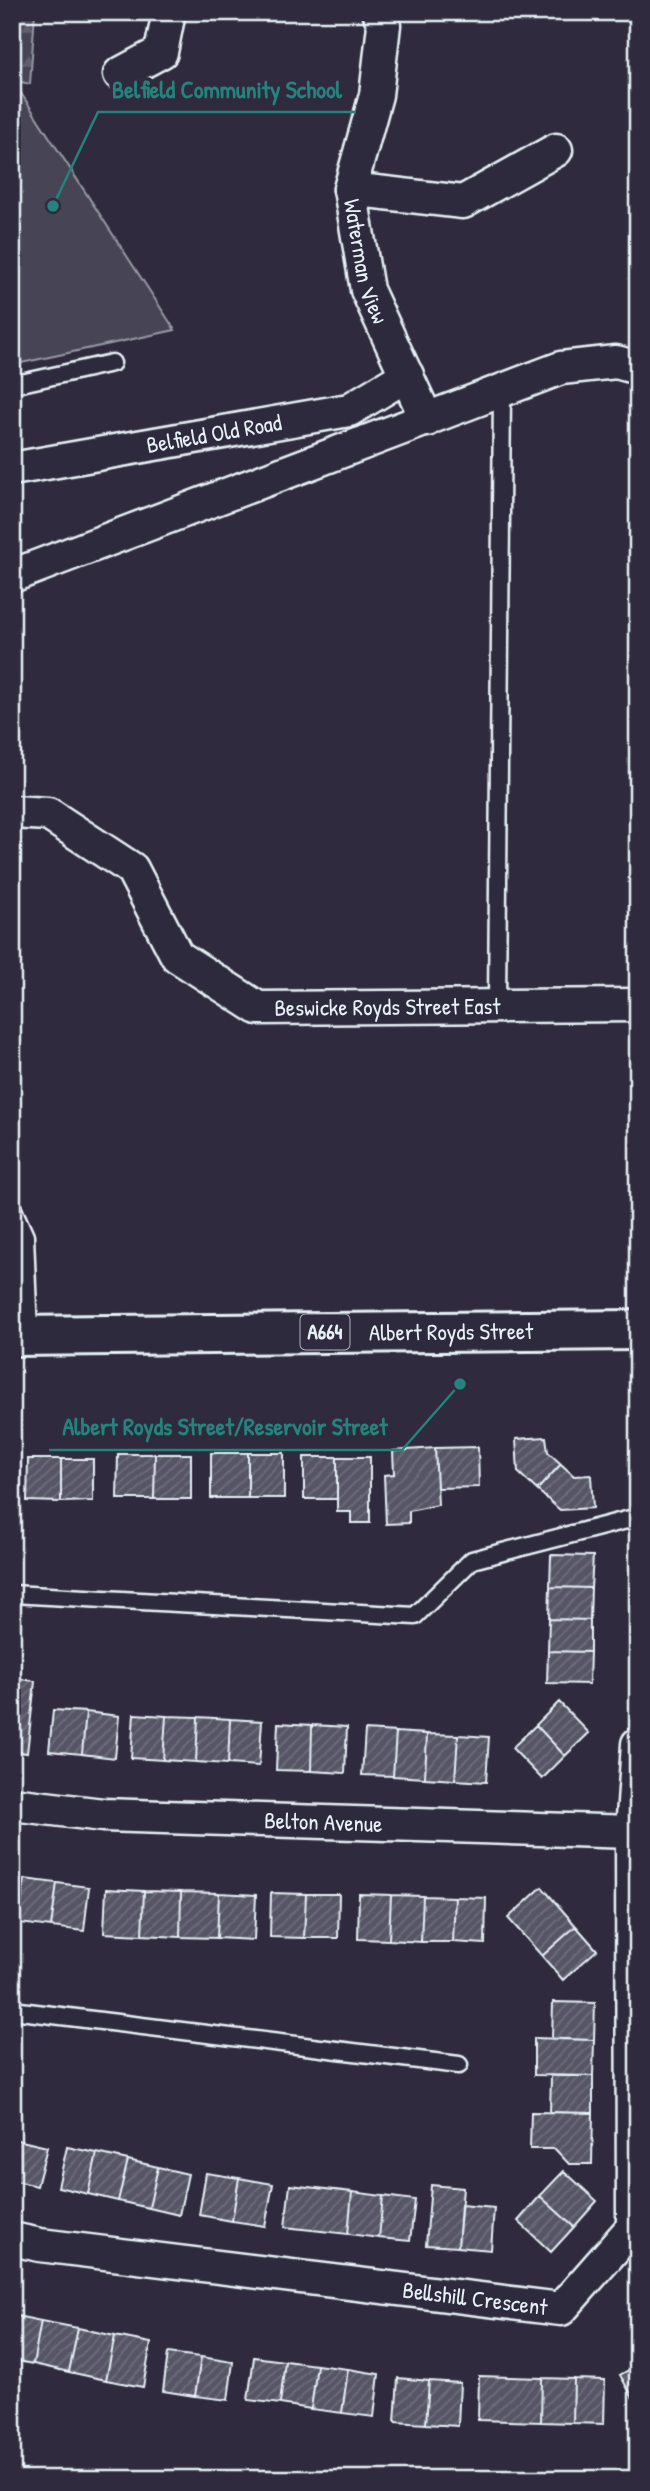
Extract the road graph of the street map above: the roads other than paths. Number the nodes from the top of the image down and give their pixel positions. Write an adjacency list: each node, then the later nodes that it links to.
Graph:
1 (169, 12): 3 (street)
2 (379, 12): 5 (street, Waterman View)
3 (120, 74)
4 (556, 150): 5 (street)
5 (350, 190): 8 (street, Waterman View)
6 (112, 363): 9 (lane)
7 (638, 368): 10 (street)
8 (407, 375): 11 (street, Waterman View); 12 (street, Belfield Old Road)
9 (12, 385)
10 (502, 391): 11 (street); 16 (lane)
11 (427, 420): 13 (street)
12 (12, 470)
13 (12, 576)
14 (12, 812): 16 (street, Beswicke Royds Street East)
15 (638, 1005): 16 (street, Beswicke Royds Street East)
16 (497, 1006)
17 (12, 1207): 19 (lane)
18 (638, 1330): 19 (main road, Albert Royds Street / A664)
19 (21, 1335)
20 (638, 1517): 21 (lane)
21 (12, 1594)
22 (638, 1744): 24 (street, Bellshill Crescent)
23 (12, 1804): 24 (street, Belton Avenue)
24 (632, 1832): 27 (street, Bellshill Crescent)
25 (12, 2010): 26 (lane)
26 (459, 2065)
27 (12, 2239)

